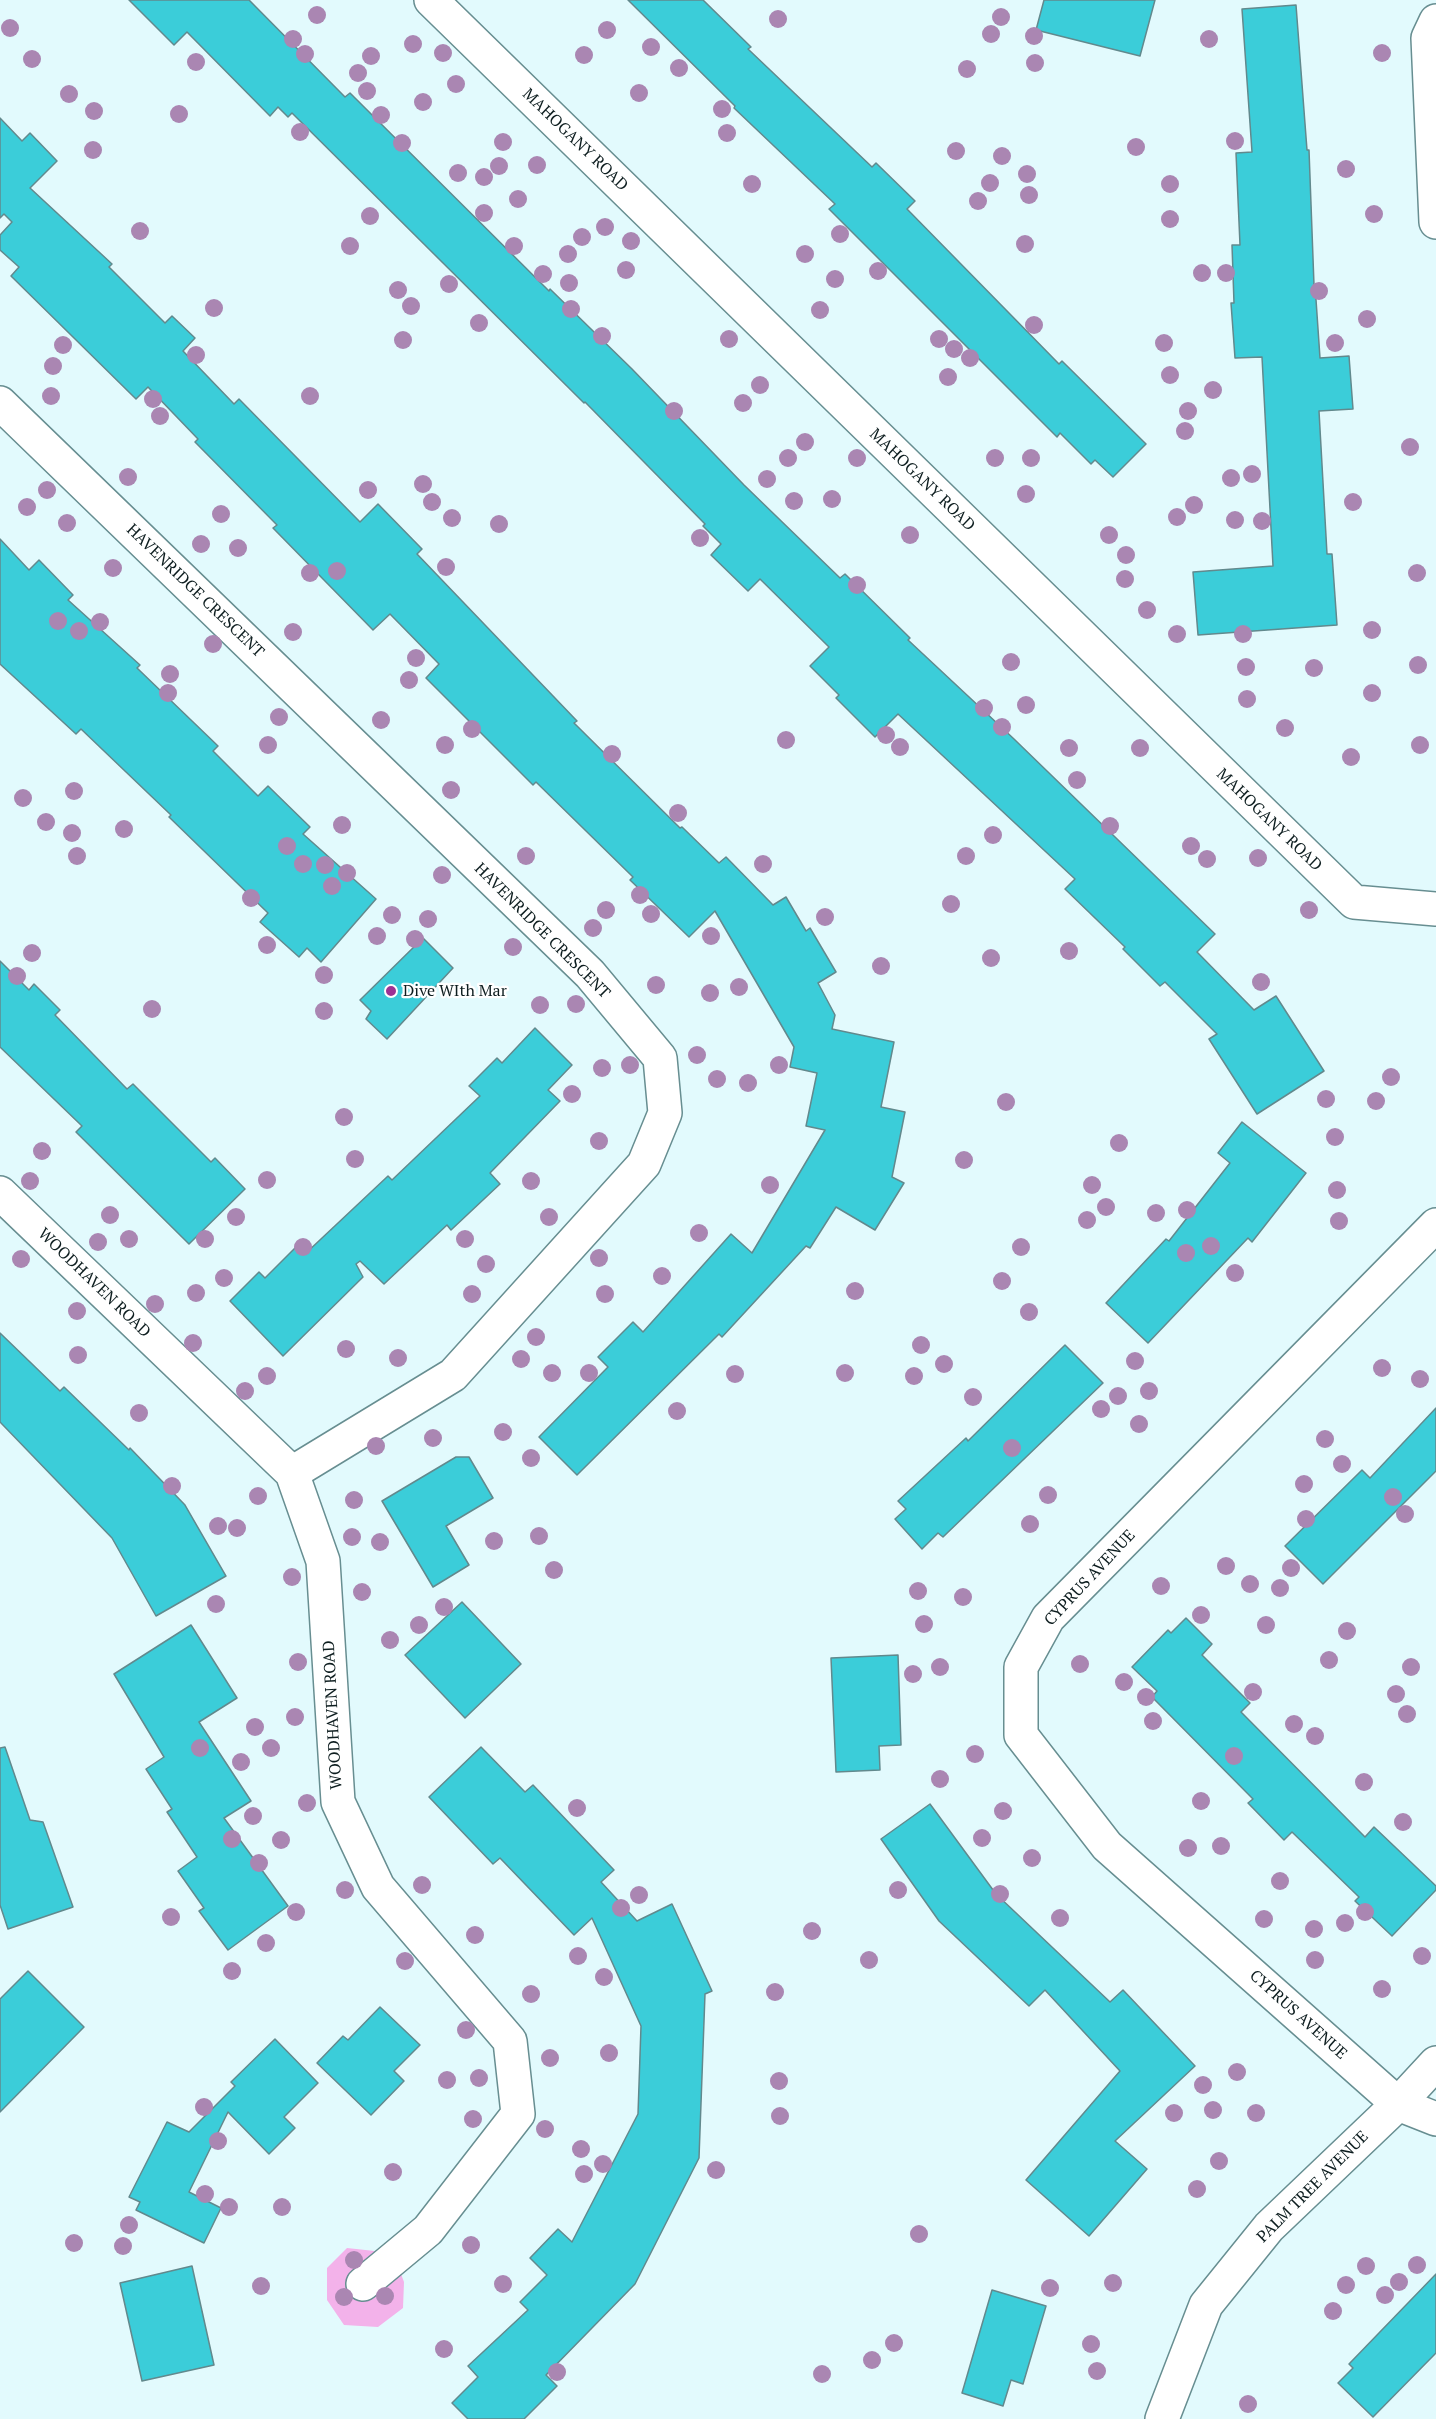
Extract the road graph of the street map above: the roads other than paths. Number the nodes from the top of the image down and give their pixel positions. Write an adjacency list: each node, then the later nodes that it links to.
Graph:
1 (431, 0): 5 (street, MAHOGANY ROAD)
2 (1436, 21): 3 (street)
3 (1436, 222)
4 (0, 403): 8 (street, HAVENRIDGE CRESCENT)
5 (1436, 909)
6 (0, 1193): 8 (street, WOODHAVEN ROAD)
7 (1436, 1226): 10 (street, CYPRUS AVENUE)
8 (292, 1473): 12 (street, WOODHAVEN ROAD)
9 (1436, 2063): 10 (street, PALM TREE AVENUE)
10 (1398, 2104): 11 (street); 13 (street, PALM TREE AVENUE)
11 (1436, 2119)
12 (363, 2284)
13 (1162, 2419)

